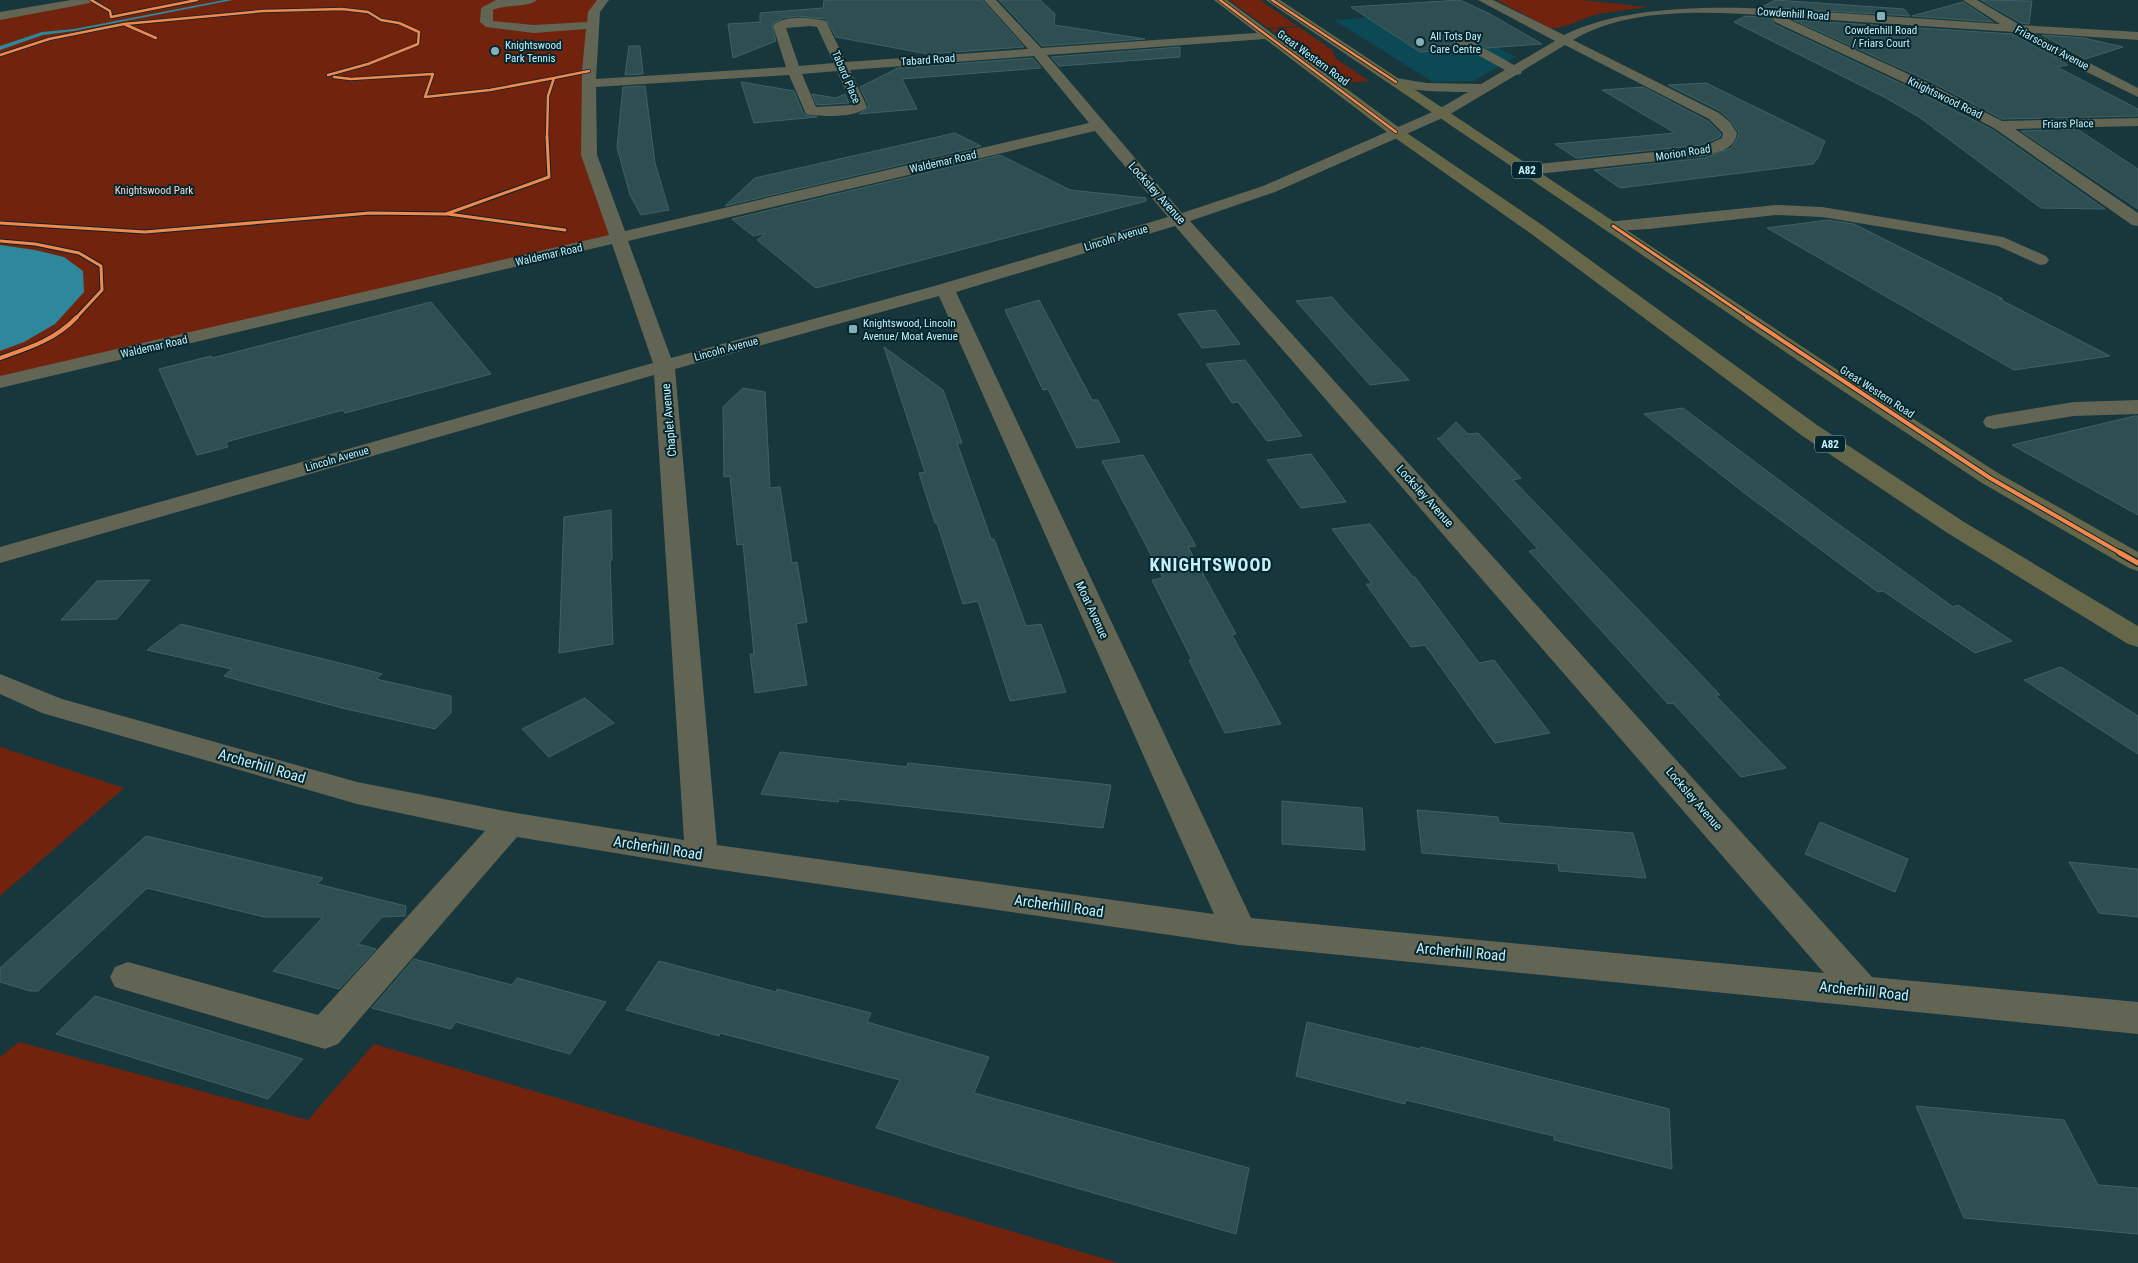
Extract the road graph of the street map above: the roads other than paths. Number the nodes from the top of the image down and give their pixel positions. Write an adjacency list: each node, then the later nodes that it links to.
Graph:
1 (90, 0): 13 (street)
2 (531, 0): 15 (street)
3 (603, 0): 15 (street, Chaplet Avenue)
4 (990, 0): 21 (street, Locksley Avenue)
5 (1220, 0): 14 (main road, Great Western Road / A82)
6 (1272, 0): 28 (main road, Great Western Road / A82)
7 (1484, 0): 20 (street)
8 (1739, 0): 12 (street, Knightswood Road)
9 (1969, 0): 16 (street, Friarscourt Avenue)
10 (1635, 2): 11 (street)
11 (1693, 10): 12 (street, Cowdenhill Road); 20 (street, Cowdenhill Road)
12 (1764, 12): 16 (street, Cowdenhill Road); 33 (street, Knightswood Road)
13 (0, 16)
14 (1250, 23): 17 (main road, Great Western Road / A82); 21 (street, Tabard Road)
15 (592, 25): 27 (street, Chaplet Avenue)
16 (2014, 28): 18 (street, Cowdenhill Road); 30 (street, Friarscourt Avenue)
17 (1265, 35): 21 (street, Tabard Road); 35 (main road, Great Western Road / A82)
18 (2138, 36)
19 (1462, 41): 26 (street)
20 (1564, 41): 26 (street, Cowdenhill Road); 36 (street, Morion Road)
21 (1031, 46): 23 (street, Tabard Road); 34 (street, Locksley Avenue)
22 (771, 59): 24 (street, Tabard Road)
23 (840, 60): 24 (street, Tabard Road); 24 (street, Tabard Place); 24 (street, Tabard Place)
24 (792, 64): 27 (street, Tabard Road)
25 (666, 66): 27 (street)
26 (1516, 71): 29 (street, Cowdenhill Road)
27 (589, 77): 40 (street, Chaplet Avenue)
28 (1396, 82): 29 (street); 31 (main road, Great Western Road / A82)
29 (1486, 88): 31 (street, Cowdenhill Road)
30 (2138, 93)
31 (1442, 114): 35 (street, Lincoln Avenue); 36 (main road, Great Western Road / A82)
32 (2138, 122): 33 (street, Friars Place)
33 (1999, 125): 38 (street, Knightswood Road)
34 (1097, 126): 37 (street, Locksley Avenue); 40 (street, Waldemar Road)
35 (1396, 132): 37 (street, Lincoln Avenue); 49 (main road, Great Western Road / A82)
36 (1528, 170): 39 (main road, Great Western Road / A82)
37 (1180, 219): 42 (street, Lincoln Avenue); 55 (street, Locksley Avenue)
38 (2138, 221)
39 (1612, 226): 41 (street); 48 (main road, Great Western Road / A82)
40 (619, 238): 43 (street, Chaplet Avenue); 44 (street, Waldemar Road)
41 (2040, 260)
42 (945, 289): 43 (street, Lincoln Avenue); 53 (street, Moat Avenue)
43 (664, 366): 47 (street, Lincoln Avenue); 52 (street, Chaplet Avenue)
44 (0, 382)
45 (2138, 407): 46 (street)
46 (1994, 422)
47 (0, 555)
48 (2138, 563)
49 (2138, 638)
50 (0, 683): 51 (street, Archerhill Road)
51 (510, 824): 52 (street, Archerhill Road); 54 (street)
52 (701, 855): 53 (street, Archerhill Road)
53 (1239, 931): 55 (street, Archerhill Road)
54 (128, 976)
55 (1862, 991): 56 (street, Archerhill Road)
56 (2138, 1018)

